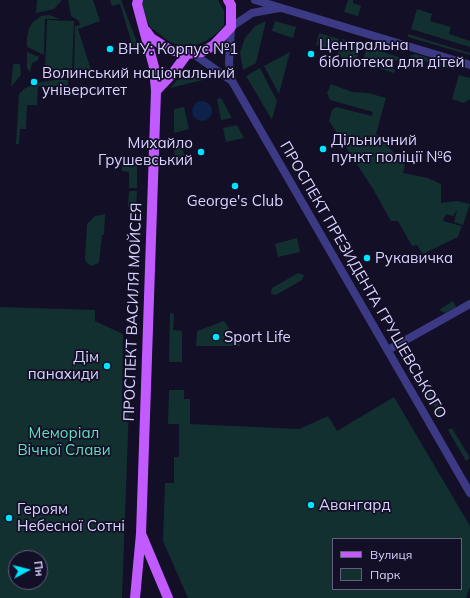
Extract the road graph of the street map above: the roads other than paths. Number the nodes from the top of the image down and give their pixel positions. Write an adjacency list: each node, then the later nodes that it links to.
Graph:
1 (228, 0): 5 (main road)
2 (255, 0): 4 (street)
3 (137, 1): 6 (main road, ПРОСПЕКТ ВАСИЛЯ МОЙСЕЯ)
4 (279, 8): 5 (street); 8 (street)
5 (231, 27): 7 (main road); 9 (street)
6 (146, 31): 7 (main road); 10 (main road, ПРОСПЕКТ ВАСИЛЯ МОЙСЕЯ)
7 (190, 53): 9 (street); 10 (main road)
8 (470, 65)
9 (232, 81): 12 (street, ПРОСПЕКТ ПРЕЗИДЕНТА ГРУШЕВСЬКОГО)
10 (156, 91): 14 (main road, ПРОСПЕКТ ВАСИЛЯ МОЙСЕЯ)
11 (470, 304): 12 (street)
12 (388, 350): 13 (street, ПРОСПЕКТ ПРЕЗИДЕНТА ГРУШЕВСЬКОГО)
13 (470, 493)
14 (141, 534): 15 (main road, ПРОСПЕКТ ВАСИЛЯ МОЙСЕЯ); 16 (main road)
15 (135, 598)
16 (168, 598)

